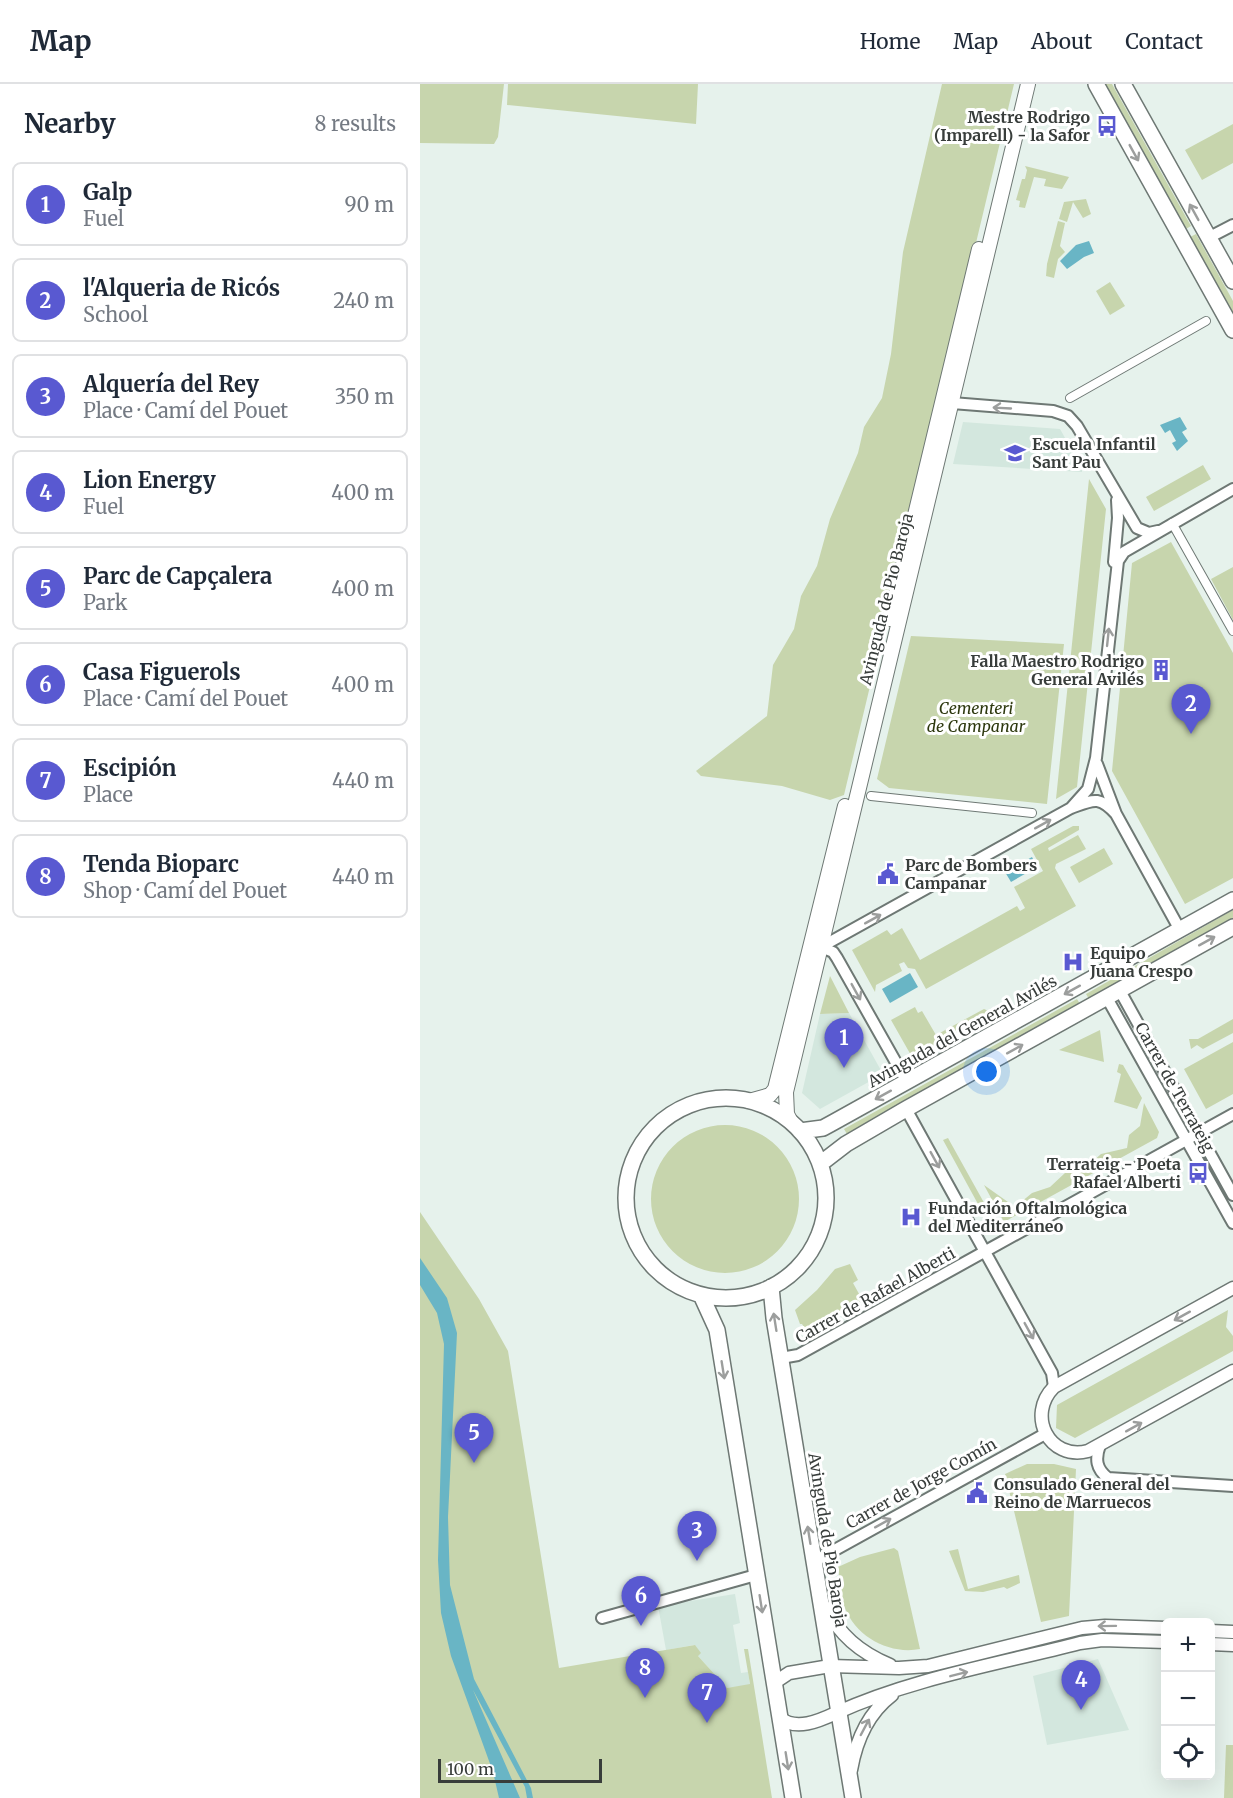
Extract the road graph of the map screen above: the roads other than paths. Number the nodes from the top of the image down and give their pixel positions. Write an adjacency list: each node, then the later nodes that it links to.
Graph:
1 (1019, 84): 29 (main road, Avinguda de Pio Baroja)
2 (1028, 84): 11 (main road, Avinguda de Pio Baroja)
3 (1096, 84): 9 (main road, one-way to 9)
4 (1123, 84): 6 (main road, one-way to 4)
5 (1233, 225): 6 (street)
6 (1208, 238): 7 (main road)
7 (1233, 281)
8 (1206, 321): 10 (street)
9 (1233, 330)
10 (1070, 398)
11 (952, 403): 13 (street, one-way to 11); 26 (main road, Avinguda de Pio Baroja)
12 (1233, 489): 14 (street)
13 (1115, 494): 15 (street); 16 (street)
14 (1172, 524): 15 (street); 17 (street)
15 (1158, 531): 16 (street)
16 (1114, 581): 18 (street, one-way to 16)
17 (1233, 631)
18 (1096, 758): 20 (street); 22 (street)
19 (871, 796): 21 (street)
20 (1071, 808): 22 (street); 26 (street, one-way to 20)
21 (1032, 813)
22 (1116, 814): 25 (street)
23 (1233, 900): 25 (main road, Avinguda del General Avilés)
24 (1233, 927): 27 (main road, one-way to 24)
25 (1180, 930): 28 (main road, Avinguda del General Avilés, one-way to 28)
26 (821, 947): 28 (street, one-way to 28); 32 (main road, Avinguda de Pio Baroja)
27 (1113, 994): 30 (main road, one-way to 27); 33 (street, Carrer de Terrateig); 34 (street, Carrer de Terrateig)
28 (907, 1082): 32 (main road, Avinguda del General Avilés, one-way to 32)
29 (749, 1101): 32 (main road); 41 (main road)
30 (906, 1109): 35 (main road); 38 (street, one-way to 38)
31 (1233, 1114): 33 (street, Carrer de Rafael Alberti)
32 (796, 1127): 35 (main road)
33 (1199, 1133): 34 (street, Carrer de Rafael Alberti); 36 (street, Carrer de Terrateig)
34 (1187, 1140): 37 (street, Carrer de Terrateig); 38 (street, Carrer de Rafael Alberti)
35 (820, 1164): 39 (main road)
36 (1233, 1195)
37 (1233, 1223)
38 (985, 1252): 42 (street, Carrer de Rafael Alberti); 44 (street, one-way to 44)
39 (771, 1287): 41 (main road); 42 (main road, Avinguda de Pio Baroja, one-way to 39)
40 (1233, 1288): 44 (street, one-way to 44)
41 (701, 1295): 49 (main road, one-way to 49)
42 (781, 1358): 48 (main road, Avinguda de Pio Baroja, one-way to 42)
43 (1233, 1371): 46 (street, one-way to 43)
44 (1054, 1387): 45 (street)
45 (1045, 1434): 46 (street); 48 (street, Carrer de Jorge Comín, one-way to 45)
46 (1100, 1445): 47 (street)
47 (1233, 1486)
48 (813, 1562): 50 (main road, Avinguda de Pio Baroja)
49 (756, 1575): 51 (street); 60 (main road, one-way to 60)
50 (818, 1594): 58 (main road, Avinguda de Pio Baroja); 59 (street)
51 (602, 1618)
52 (1161, 1628): 59 (street, one-way to 59)
53 (1215, 1630): 54 (street)
54 (1233, 1632)
55 (1161, 1642): 61 (street, one-way to 55)
56 (1215, 1644): 57 (street)
57 (1233, 1646)
58 (830, 1666): 59 (street); 60 (street); 62 (main road, Avinguda de Pio Baroja)
59 (899, 1668)
60 (774, 1683): 63 (main road)
61 (903, 1688): 62 (street); 64 (street, one-way to 61)
62 (838, 1712): 63 (street); 64 (main road, Avinguda de Pio Baroja)
63 (780, 1718): 65 (main road, one-way to 65)
64 (850, 1780): 66 (main road, Avinguda de Pio Baroja)
65 (793, 1798)
66 (853, 1798)

